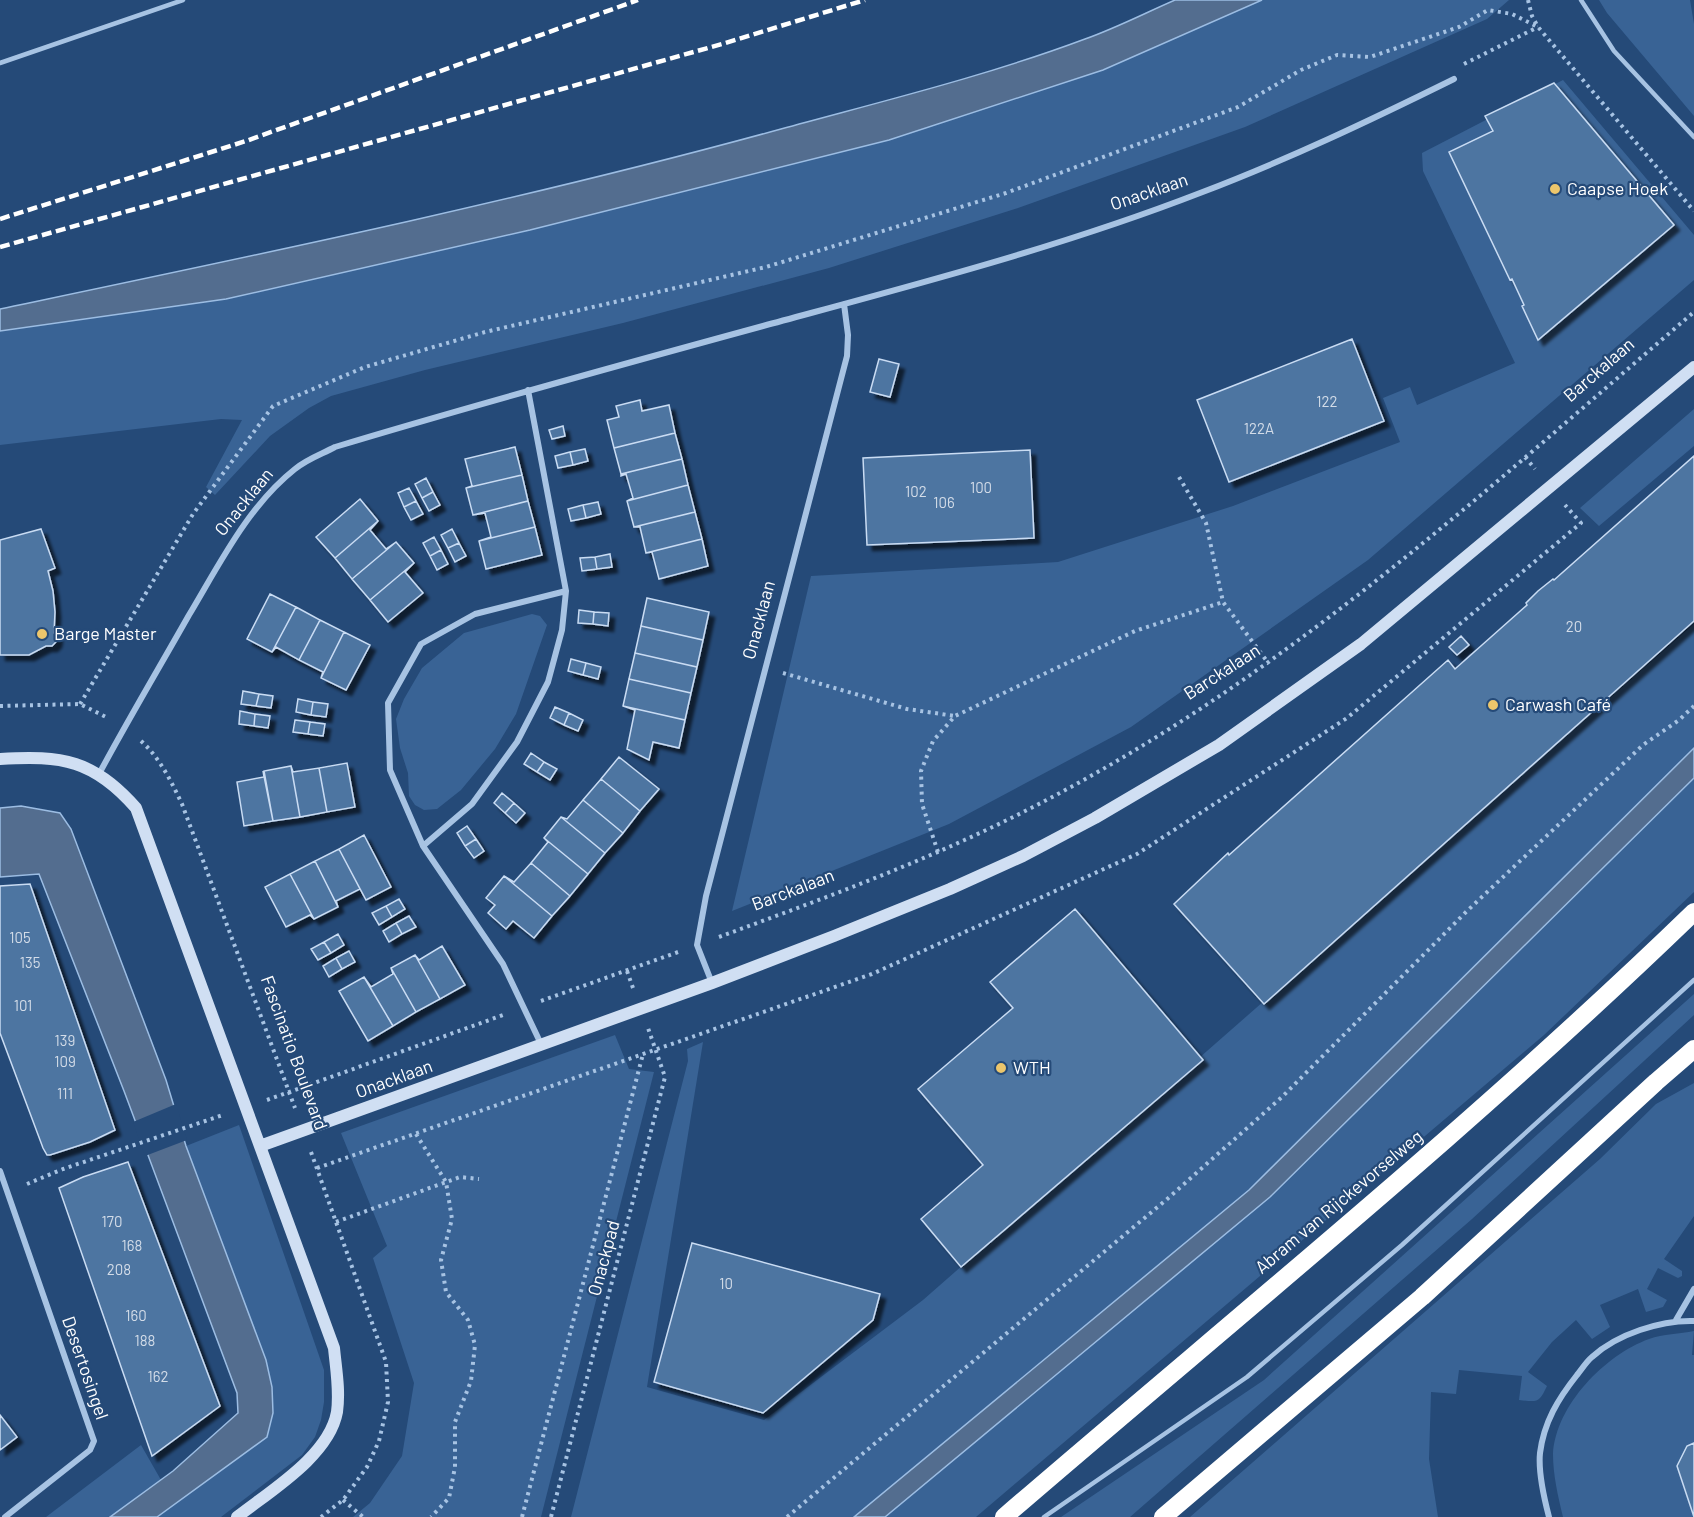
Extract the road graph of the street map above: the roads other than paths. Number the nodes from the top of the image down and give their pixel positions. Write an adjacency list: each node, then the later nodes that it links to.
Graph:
1 (183, 0): 3 (lane)
2 (1581, 0): 5 (lane)
3 (0, 63)
4 (1454, 79): 6 (street, Onacklaan)
5 (1694, 137)
6 (844, 304): 8 (street, Onacklaan); 15 (street, Onacklaan)
7 (1694, 367): 15 (street)
8 (528, 390): 9 (street); 11 (street, Onacklaan)
9 (566, 591): 12 (street); 12 (street)
10 (0, 759): 11 (street)
11 (99, 774): 18 (street)
12 (423, 846): 16 (street)
13 (1694, 912): 26 (highway, Abram van Rijckevorselweg)
14 (1694, 980): 27 (lane)
15 (712, 983): 16 (street, Onacklaan)
16 (541, 1044): 18 (street, Onacklaan)
17 (1694, 1049): 28 (highway)
18 (260, 1146): 25 (street)
19 (0, 1171): 20 (street)
20 (3, 1195): 24 (street, Desertosingel)
21 (1694, 1289): 22 (street)
22 (1676, 1320): 23 (street); 29 (street)
23 (1694, 1321)
24 (4, 1517)
25 (237, 1517)
26 (1004, 1517)
27 (1044, 1517)
28 (1163, 1517)
29 (1549, 1517)

